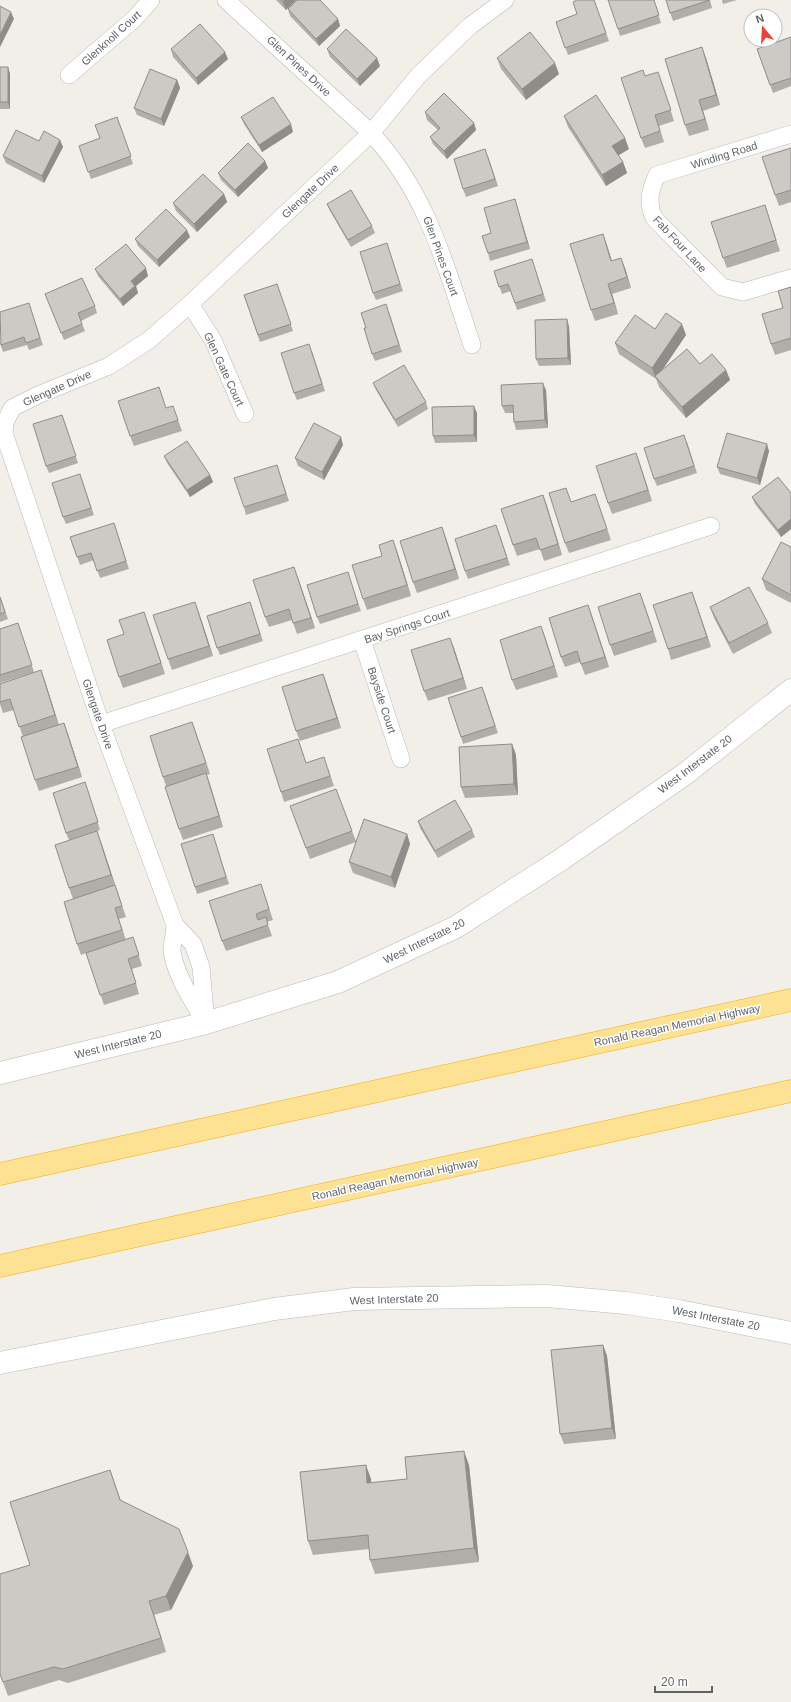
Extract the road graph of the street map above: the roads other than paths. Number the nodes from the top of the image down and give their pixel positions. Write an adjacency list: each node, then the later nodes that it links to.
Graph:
1 (151, 0): 4 (street, Glenknoll Court)
2 (226, 0): 5 (street, Glen Pines Drive)
3 (505, 0): 5 (street, Glengate Drive)
4 (70, 74)
5 (371, 133): 9 (street, Glengate Drive); 10 (street, Glen Pines Court)
6 (791, 134): 7 (street, Winding Road)
7 (657, 175): 8 (street, Fab Four Lane)
8 (791, 278)
9 (190, 304): 11 (street, Glen Gate Court); 15 (street, Glengate Drive)
10 (472, 345)
11 (245, 414)
12 (711, 526): 13 (street, Bay Springs Court)
13 (362, 640): 15 (street, Bay Springs Court); 16 (street, Bayside Court)
14 (791, 690): 21 (main road, West Interstate 20)
15 (101, 724): 17 (street, Glengate Drive)
16 (401, 759)
17 (176, 925): 18 (street, Glengate Drive); 19 (street, Glengate Drive)
18 (201, 967): 19 (street); 21 (street, Glengate Drive)
19 (180, 974): 21 (street, Glengate Drive)
20 (791, 1000): 24 (highway, Ronald Reagan Memorial Highway)
21 (206, 1023): 22 (main road, West Interstate 20)
22 (0, 1073)
23 (791, 1091): 25 (highway, Ronald Reagan Memorial Highway)
24 (0, 1174)
25 (0, 1266)
26 (791, 1332): 27 (main road, West Interstate 20)
27 (0, 1363)

